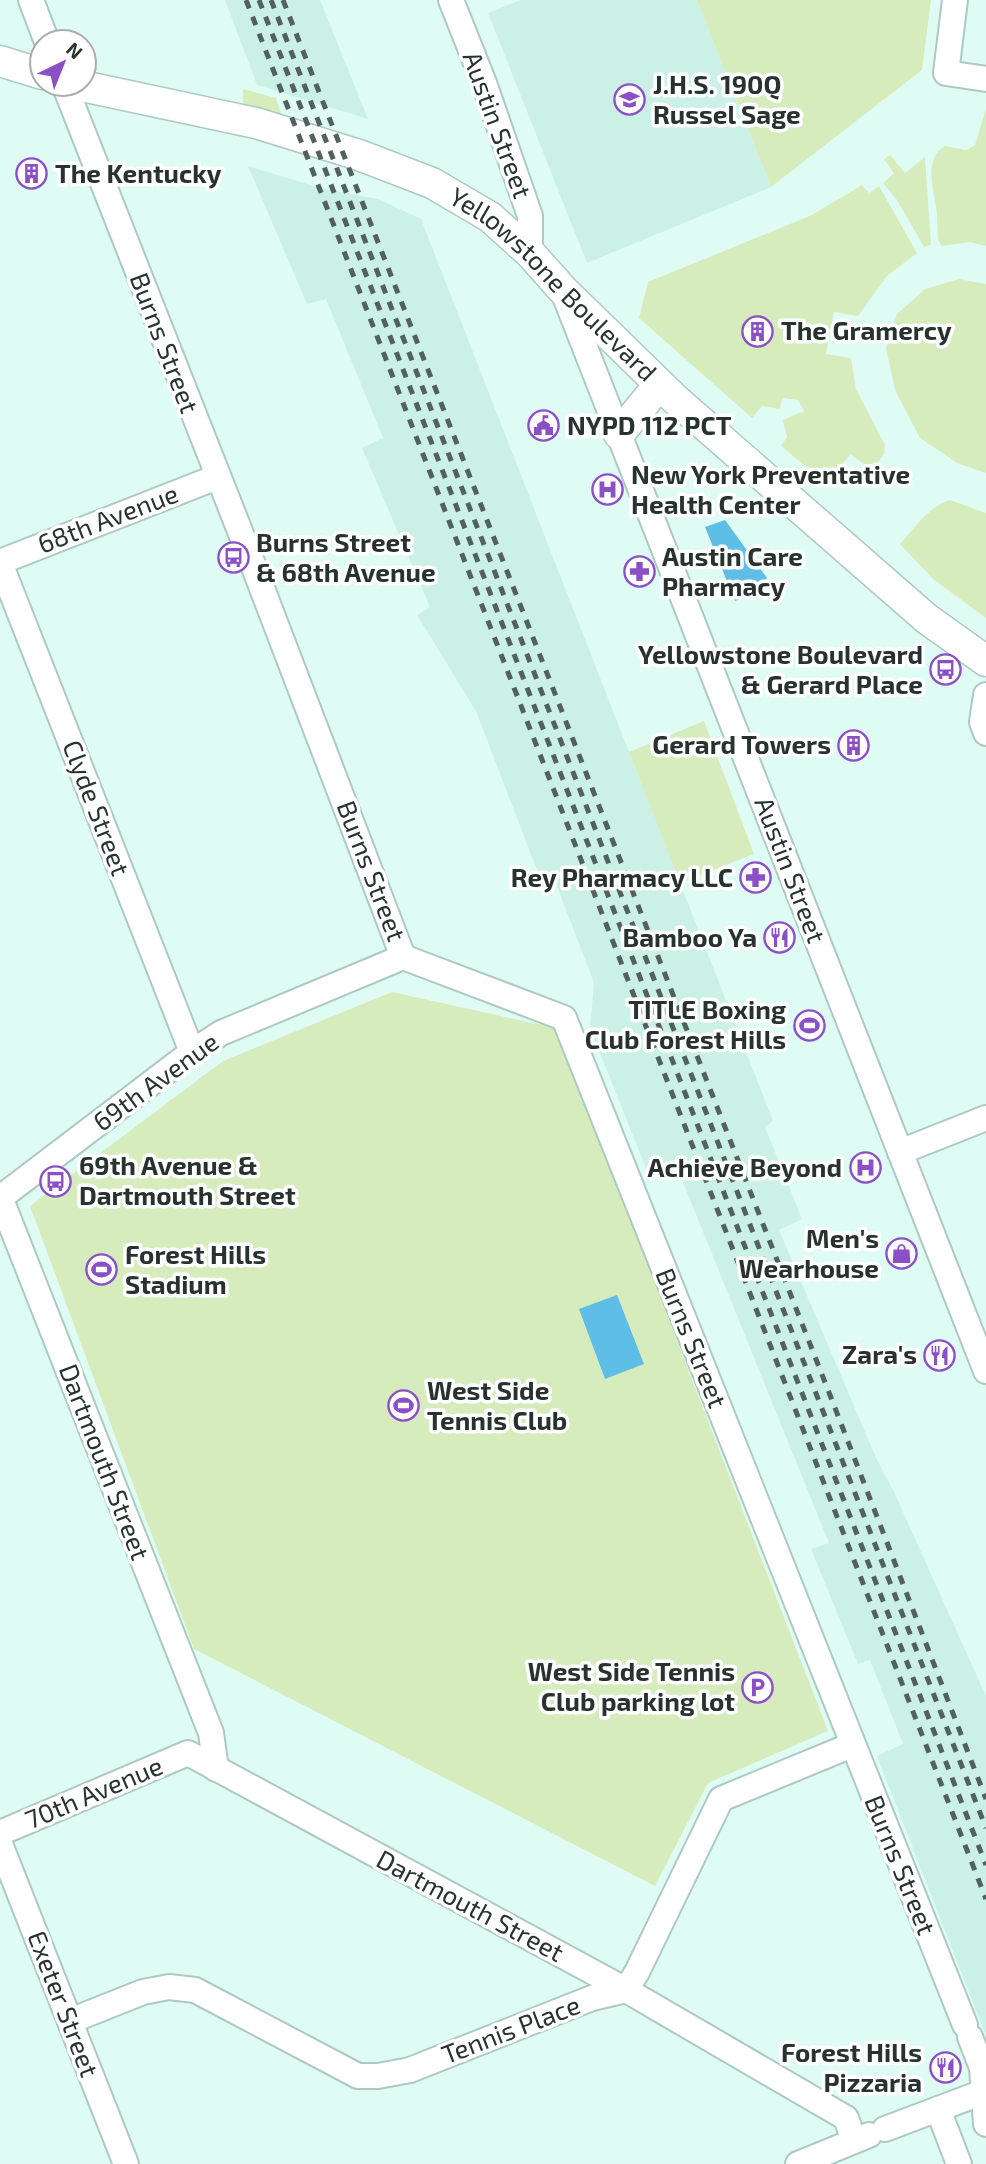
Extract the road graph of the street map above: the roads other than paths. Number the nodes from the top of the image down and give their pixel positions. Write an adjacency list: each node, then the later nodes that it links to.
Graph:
1 (30, 0): 4 (street)
2 (451, 0): 10 (street, Austin Street)
3 (955, 0): 7 (street)
4 (41, 28)
5 (0, 61): 6 (street)
6 (28, 70)
7 (986, 79)
8 (98, 89): 10 (street, Yellowstone Boulevard)
9 (69, 98): 14 (street, Burns Street)
10 (530, 253): 11 (street, Yellowstone Boulevard)
11 (563, 290): 12 (street, Yellowstone Boulevard); 13 (street, Austin Street)
12 (659, 385): 13 (street); 16 (street, Yellowstone Boulevard)
13 (619, 434): 22 (street, Austin Street)
14 (217, 477): 15 (street, 68th Avenue); 19 (street, Burns Street)
15 (0, 563): 20 (street, Clyde Street)
16 (986, 661)
17 (986, 695): 18 (street)
18 (986, 733)
19 (403, 957): 20 (street, 69th Avenue); 25 (street, Burns Street)
20 (192, 1052): 23 (street, 69th Avenue)
21 (986, 1118): 22 (street)
22 (901, 1152): 24 (street, Austin Street)
23 (0, 1198): 27 (street, Dartmouth Street)
24 (986, 1371)
25 (852, 1745): 30 (street); 32 (street, Burns Street)
26 (188, 1754): 27 (street, Dartmouth Street); 28 (street, 70th Avenue)
27 (216, 1769): 30 (street, Dartmouth Street)
28 (0, 1833)
29 (0, 1844): 31 (street, Exeter Street)
30 (626, 1990): 31 (street, Tennis Place); 35 (street, Dartmouth Street)
31 (70, 2021): 36 (street, Exeter Street)
32 (985, 2092): 33 (street); 34 (street, Burns Street)
33 (938, 2109): 35 (street); 38 (street)
34 (986, 2124)
35 (854, 2141): 37 (street)
36 (126, 2164)
37 (798, 2164)
38 (959, 2164)

